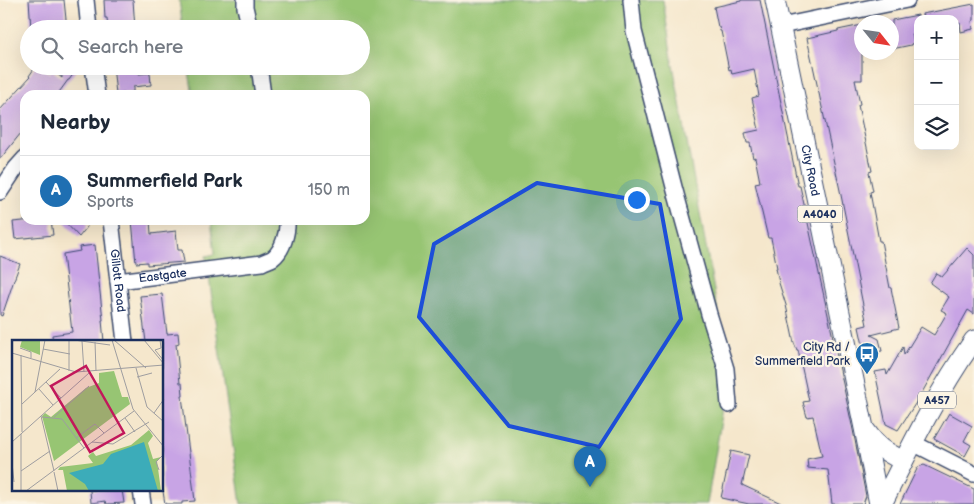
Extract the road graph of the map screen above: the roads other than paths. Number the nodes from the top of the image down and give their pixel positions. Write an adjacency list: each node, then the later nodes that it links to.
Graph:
1 (86, 0): 6 (street)
2 (244, 0): 7 (street)
3 (631, 0): 20 (street)
4 (775, 0): 8 (main road, City Road / A4040)
5 (907, 0): 8 (street)
6 (88, 20)
7 (248, 20)
8 (781, 26): 21 (main road, City Road / A4040)
9 (94, 75): 11 (street)
10 (260, 75): 12 (street)
11 (96, 90)
12 (262, 90)
13 (20, 164): 14 (street)
14 (0, 192)
15 (112, 225): 17 (street, Gillott Road)
16 (287, 225): 17 (street, Eastgate)
17 (118, 281): 18 (street, Gillott Road)
18 (124, 340)
19 (974, 340): 22 (main road, A457)
20 (729, 404)
21 (864, 428): 23 (main road, City Road / A4040); 25 (main road, City Road / A4040)
22 (913, 443): 23 (main road, A457); 24 (street)
23 (903, 461): 25 (main road, A457)
24 (974, 474)
25 (880, 504)

